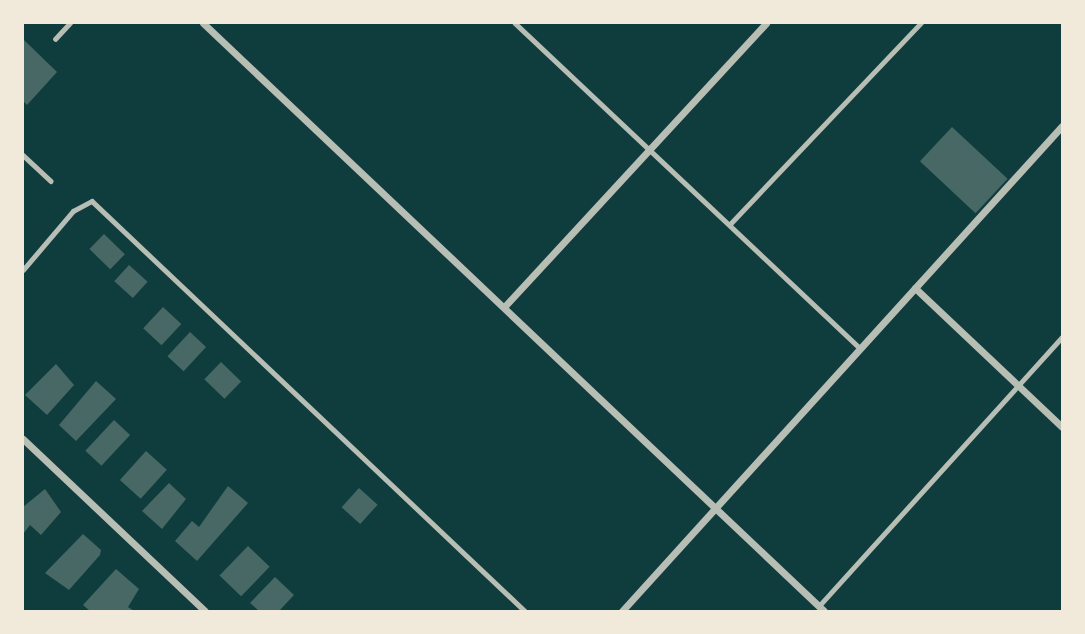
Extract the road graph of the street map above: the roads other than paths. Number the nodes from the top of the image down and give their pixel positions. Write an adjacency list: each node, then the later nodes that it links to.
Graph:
1 (70, 23): 6 (lane)
2 (203, 23): 14 (street)
3 (515, 23): 8 (lane)
4 (765, 23): 8 (street)
5 (921, 23): 11 (lane)
6 (55, 38)
7 (1062, 126): 13 (street)
8 (651, 147): 11 (lane); 14 (street)
9 (23, 155): 10 (lane)
10 (51, 181)
11 (731, 223): 16 (lane)
12 (23, 270): 23 (lane)
13 (915, 288): 16 (street); 17 (street)
14 (505, 306): 20 (street)
15 (1062, 337): 17 (lane)
16 (860, 348): 20 (street)
17 (1018, 386): 18 (street); 21 (lane)
18 (1062, 427)
19 (23, 439): 22 (street)
20 (715, 508): 21 (street); 24 (street)
21 (822, 609)
22 (205, 611)
23 (525, 611)
24 (622, 611)

